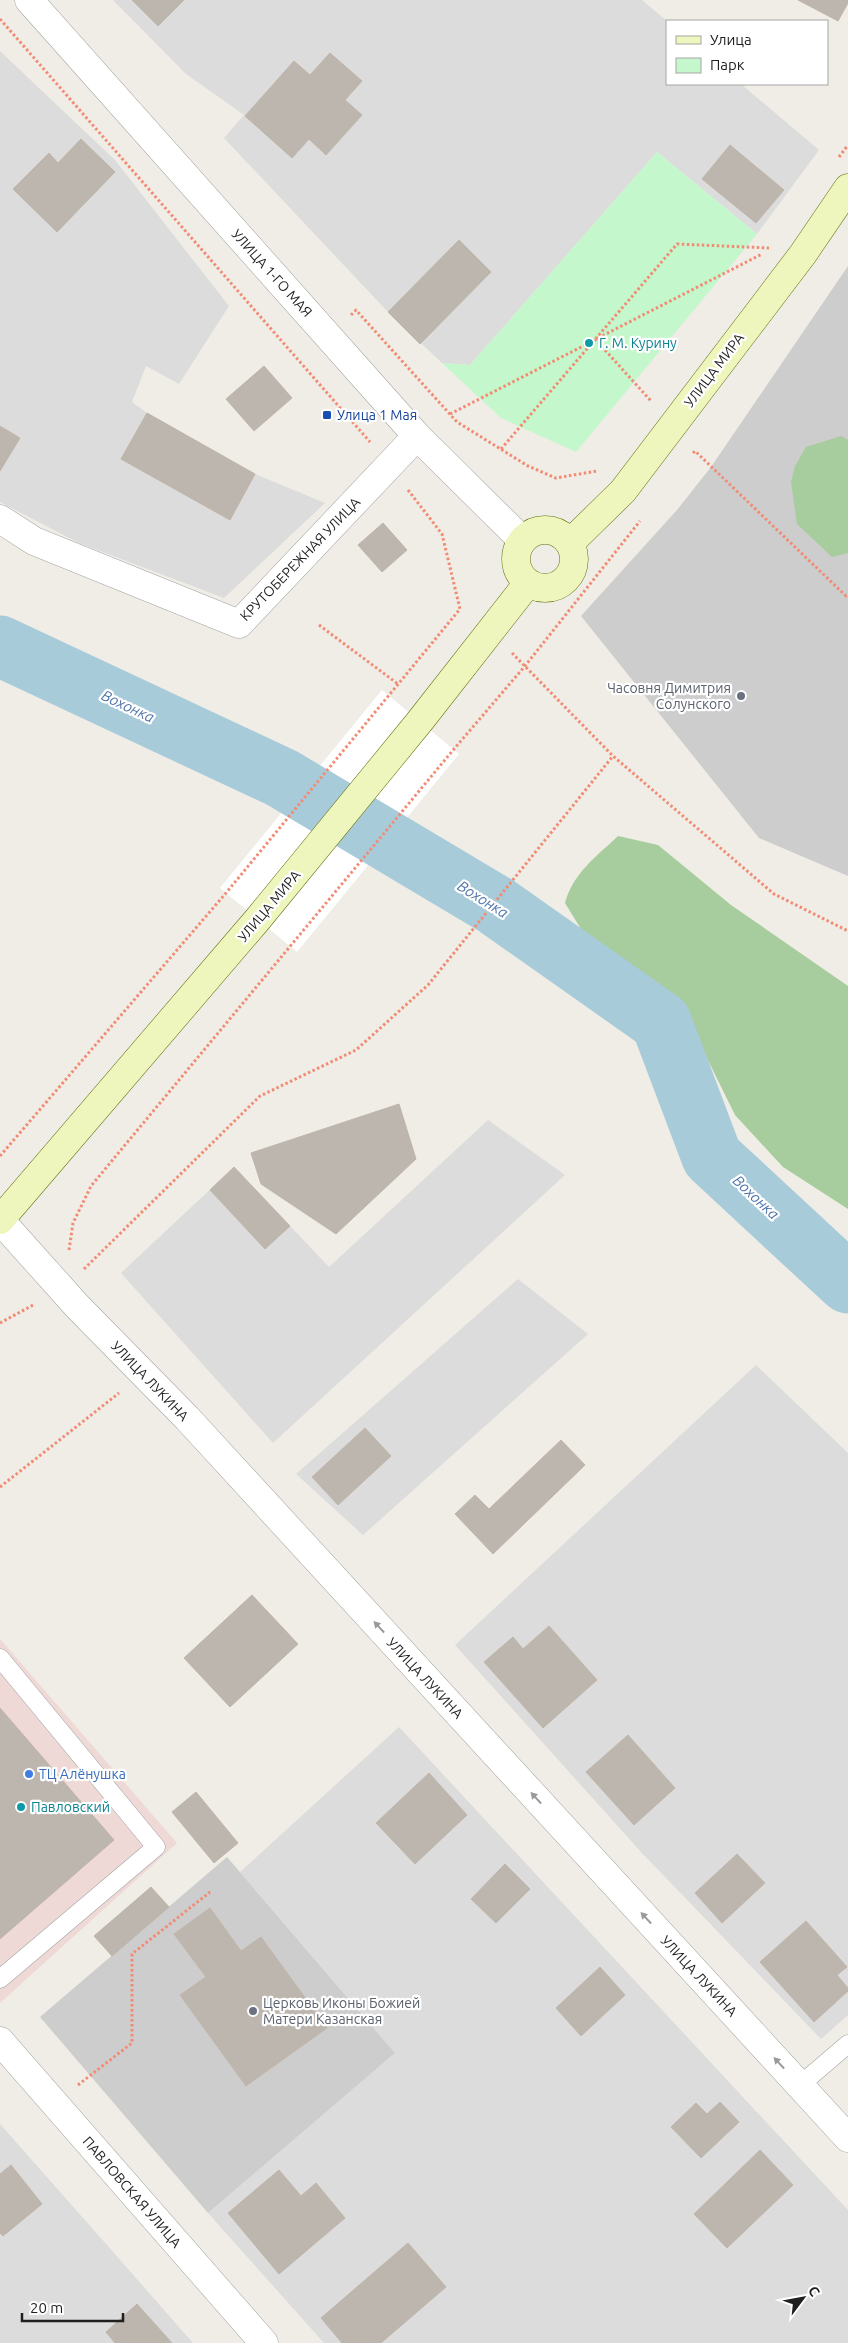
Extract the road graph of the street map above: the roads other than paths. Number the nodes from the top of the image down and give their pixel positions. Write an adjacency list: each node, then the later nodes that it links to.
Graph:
1 (29, 0): 3 (street, УЛИЦА 1-ГО МАЯ)
2 (848, 188): 6 (main road, УЛИЦА МИРА)
3 (417, 436): 4 (street, КРУТОБЕРЕЖНАЯ УЛИЦА); 5 (street, УЛИЦА 1-ГО МАЯ)
4 (0, 519)
5 (522, 540): 6 (main road); 7 (main road)
6 (570, 543): 7 (main road)
7 (528, 583): 8 (main road, УЛИЦА МИРА)
8 (0, 1220): 13 (street, УЛИЦА ЛУКИНА, one-way to 8)
9 (0, 1658): 10 (lane)
10 (0, 1979)
11 (0, 2042): 15 (street, ПАВЛОВСКАЯ УЛИЦА)
12 (848, 2044): 13 (lane)
13 (800, 2086): 14 (street, УЛИЦА ЛУКИНА)
14 (848, 2138)
15 (264, 2343)

